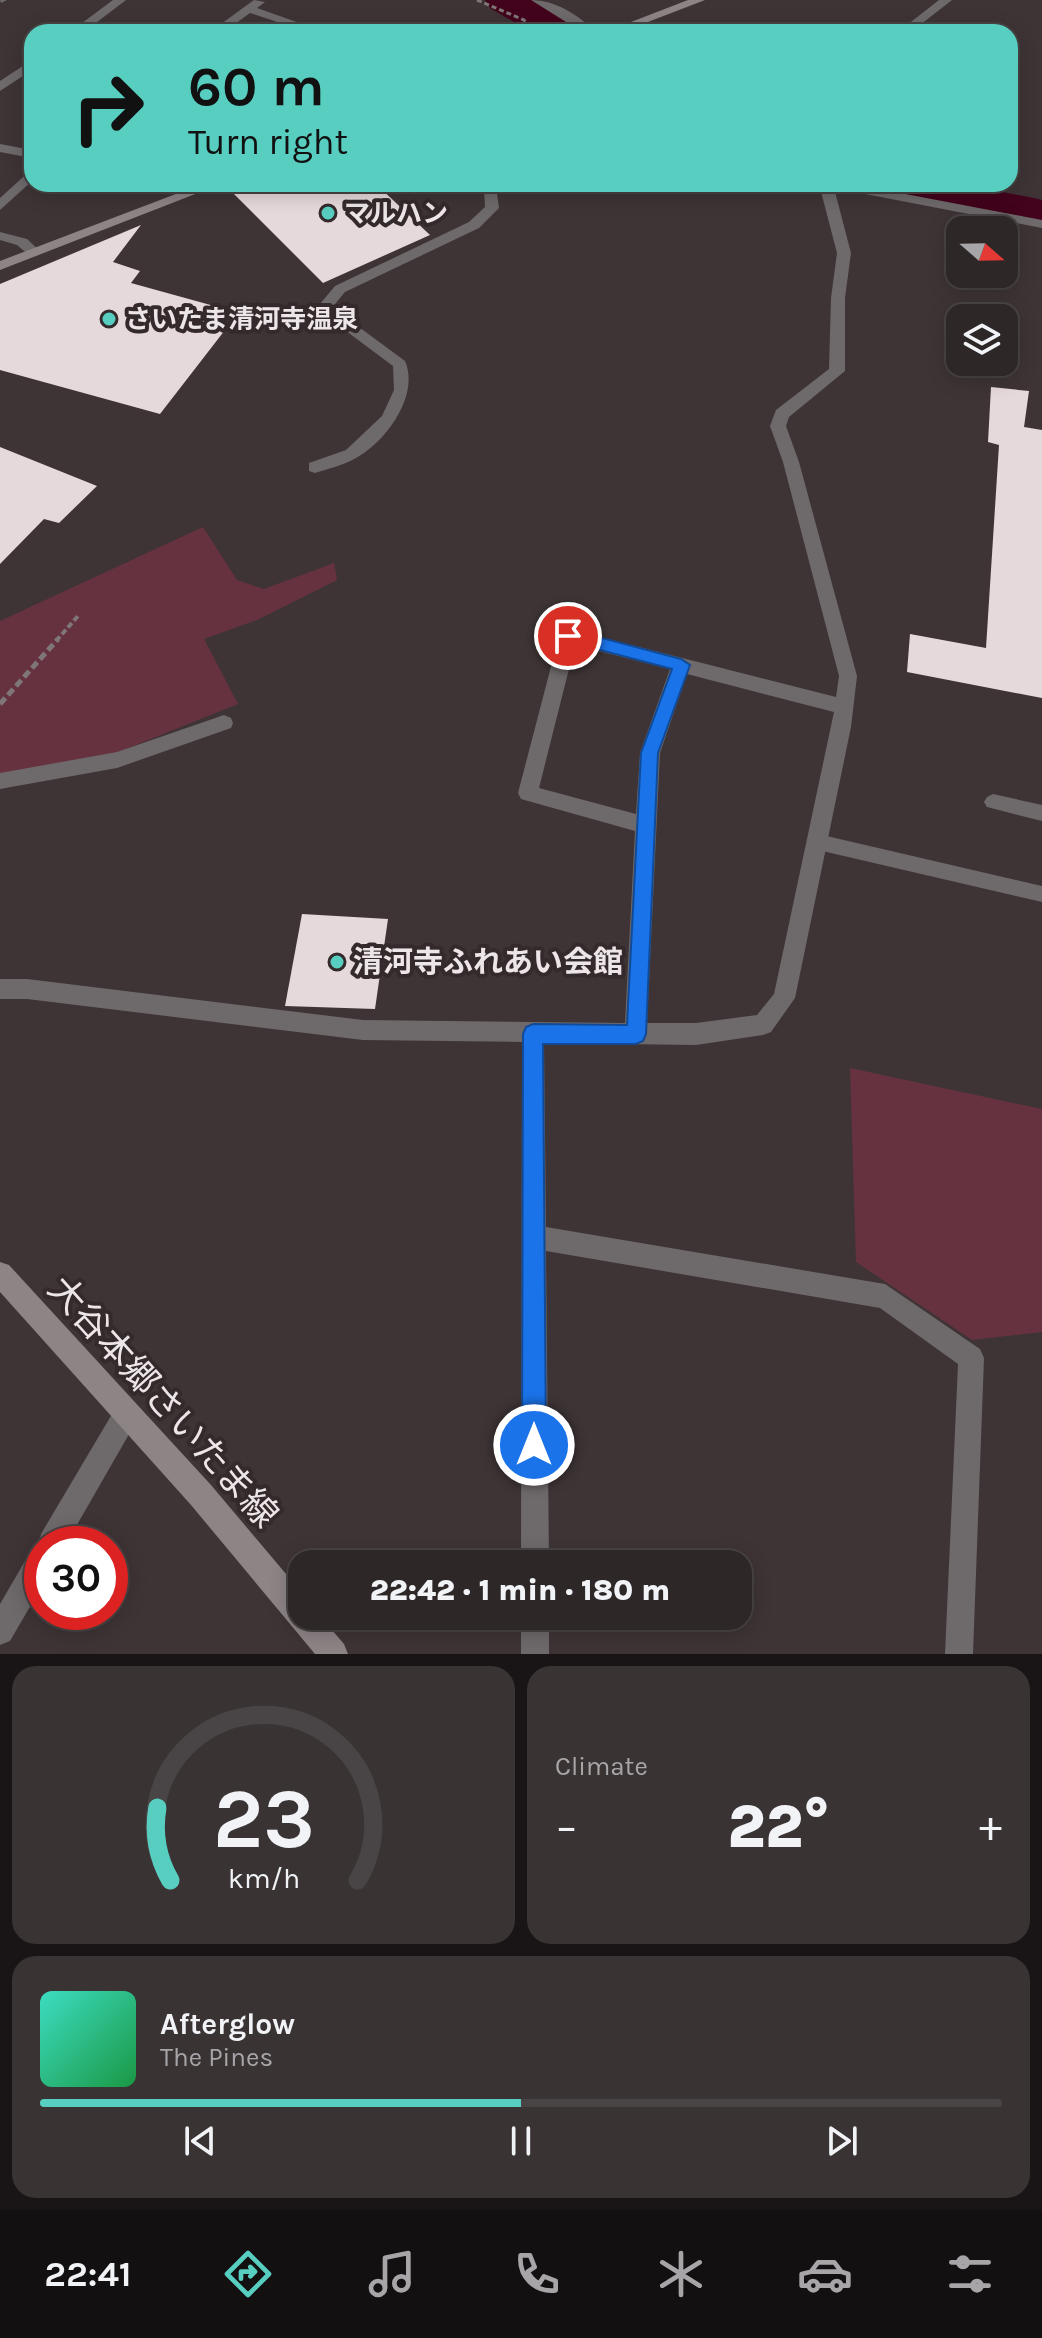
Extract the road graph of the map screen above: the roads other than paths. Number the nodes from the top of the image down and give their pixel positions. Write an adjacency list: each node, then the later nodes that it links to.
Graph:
1 (120, 0): 7 (street)
2 (262, 0): 6 (street)
3 (537, 0): 10 (street)
4 (699, 0): 11 (main road)
5 (946, 0): 12 (street)
6 (248, 9): 8 (street); 9 (street)
7 (87, 24)
8 (227, 24)
9 (294, 24)
10 (579, 24)
11 (633, 24)
12 (914, 24)
13 (24, 70): 14 (street)
14 (0, 87)
15 (0, 148): 16 (street)
16 (24, 152)
17 (24, 181): 22 (street)
18 (193, 192): 25 (main road)
19 (491, 192): 27 (street)
20 (831, 192): 29 (street)
21 (872, 192): 23 (street)
22 (0, 206)
23 (1042, 224)
24 (0, 236): 25 (street)
25 (35, 253): 26 (main road)
26 (0, 266)
27 (315, 467)
28 (681, 665): 29 (street); 34 (street); 34 (street)
29 (844, 707): 35 (street)
30 (224, 723): 31 (street)
31 (0, 781)
32 (993, 802): 33 (lane)
33 (1042, 813)
34 (645, 825): 39 (street)
35 (818, 842): 36 (lane); 39 (street)
36 (1042, 894)
37 (0, 989): 38 (street)
38 (533, 1034): 39 (street); 40 (street)
39 (636, 1034)
40 (534, 1237): 44 (street); 52 (street)
41 (0, 1274): 42 (main road, 大谷本郷さいたま線)
42 (127, 1413): 43 (street); 46 (main road, 大谷本郷さいたま線)
43 (61, 1526)
44 (535, 1550)
45 (24, 1590): 49 (street)
46 (288, 1599)
47 (314, 1630): 50 (main road, 大谷本郷さいたま線)
48 (535, 1630): 51 (street)
49 (0, 1631)
50 (334, 1654)
51 (535, 1654)
52 (959, 1654)

